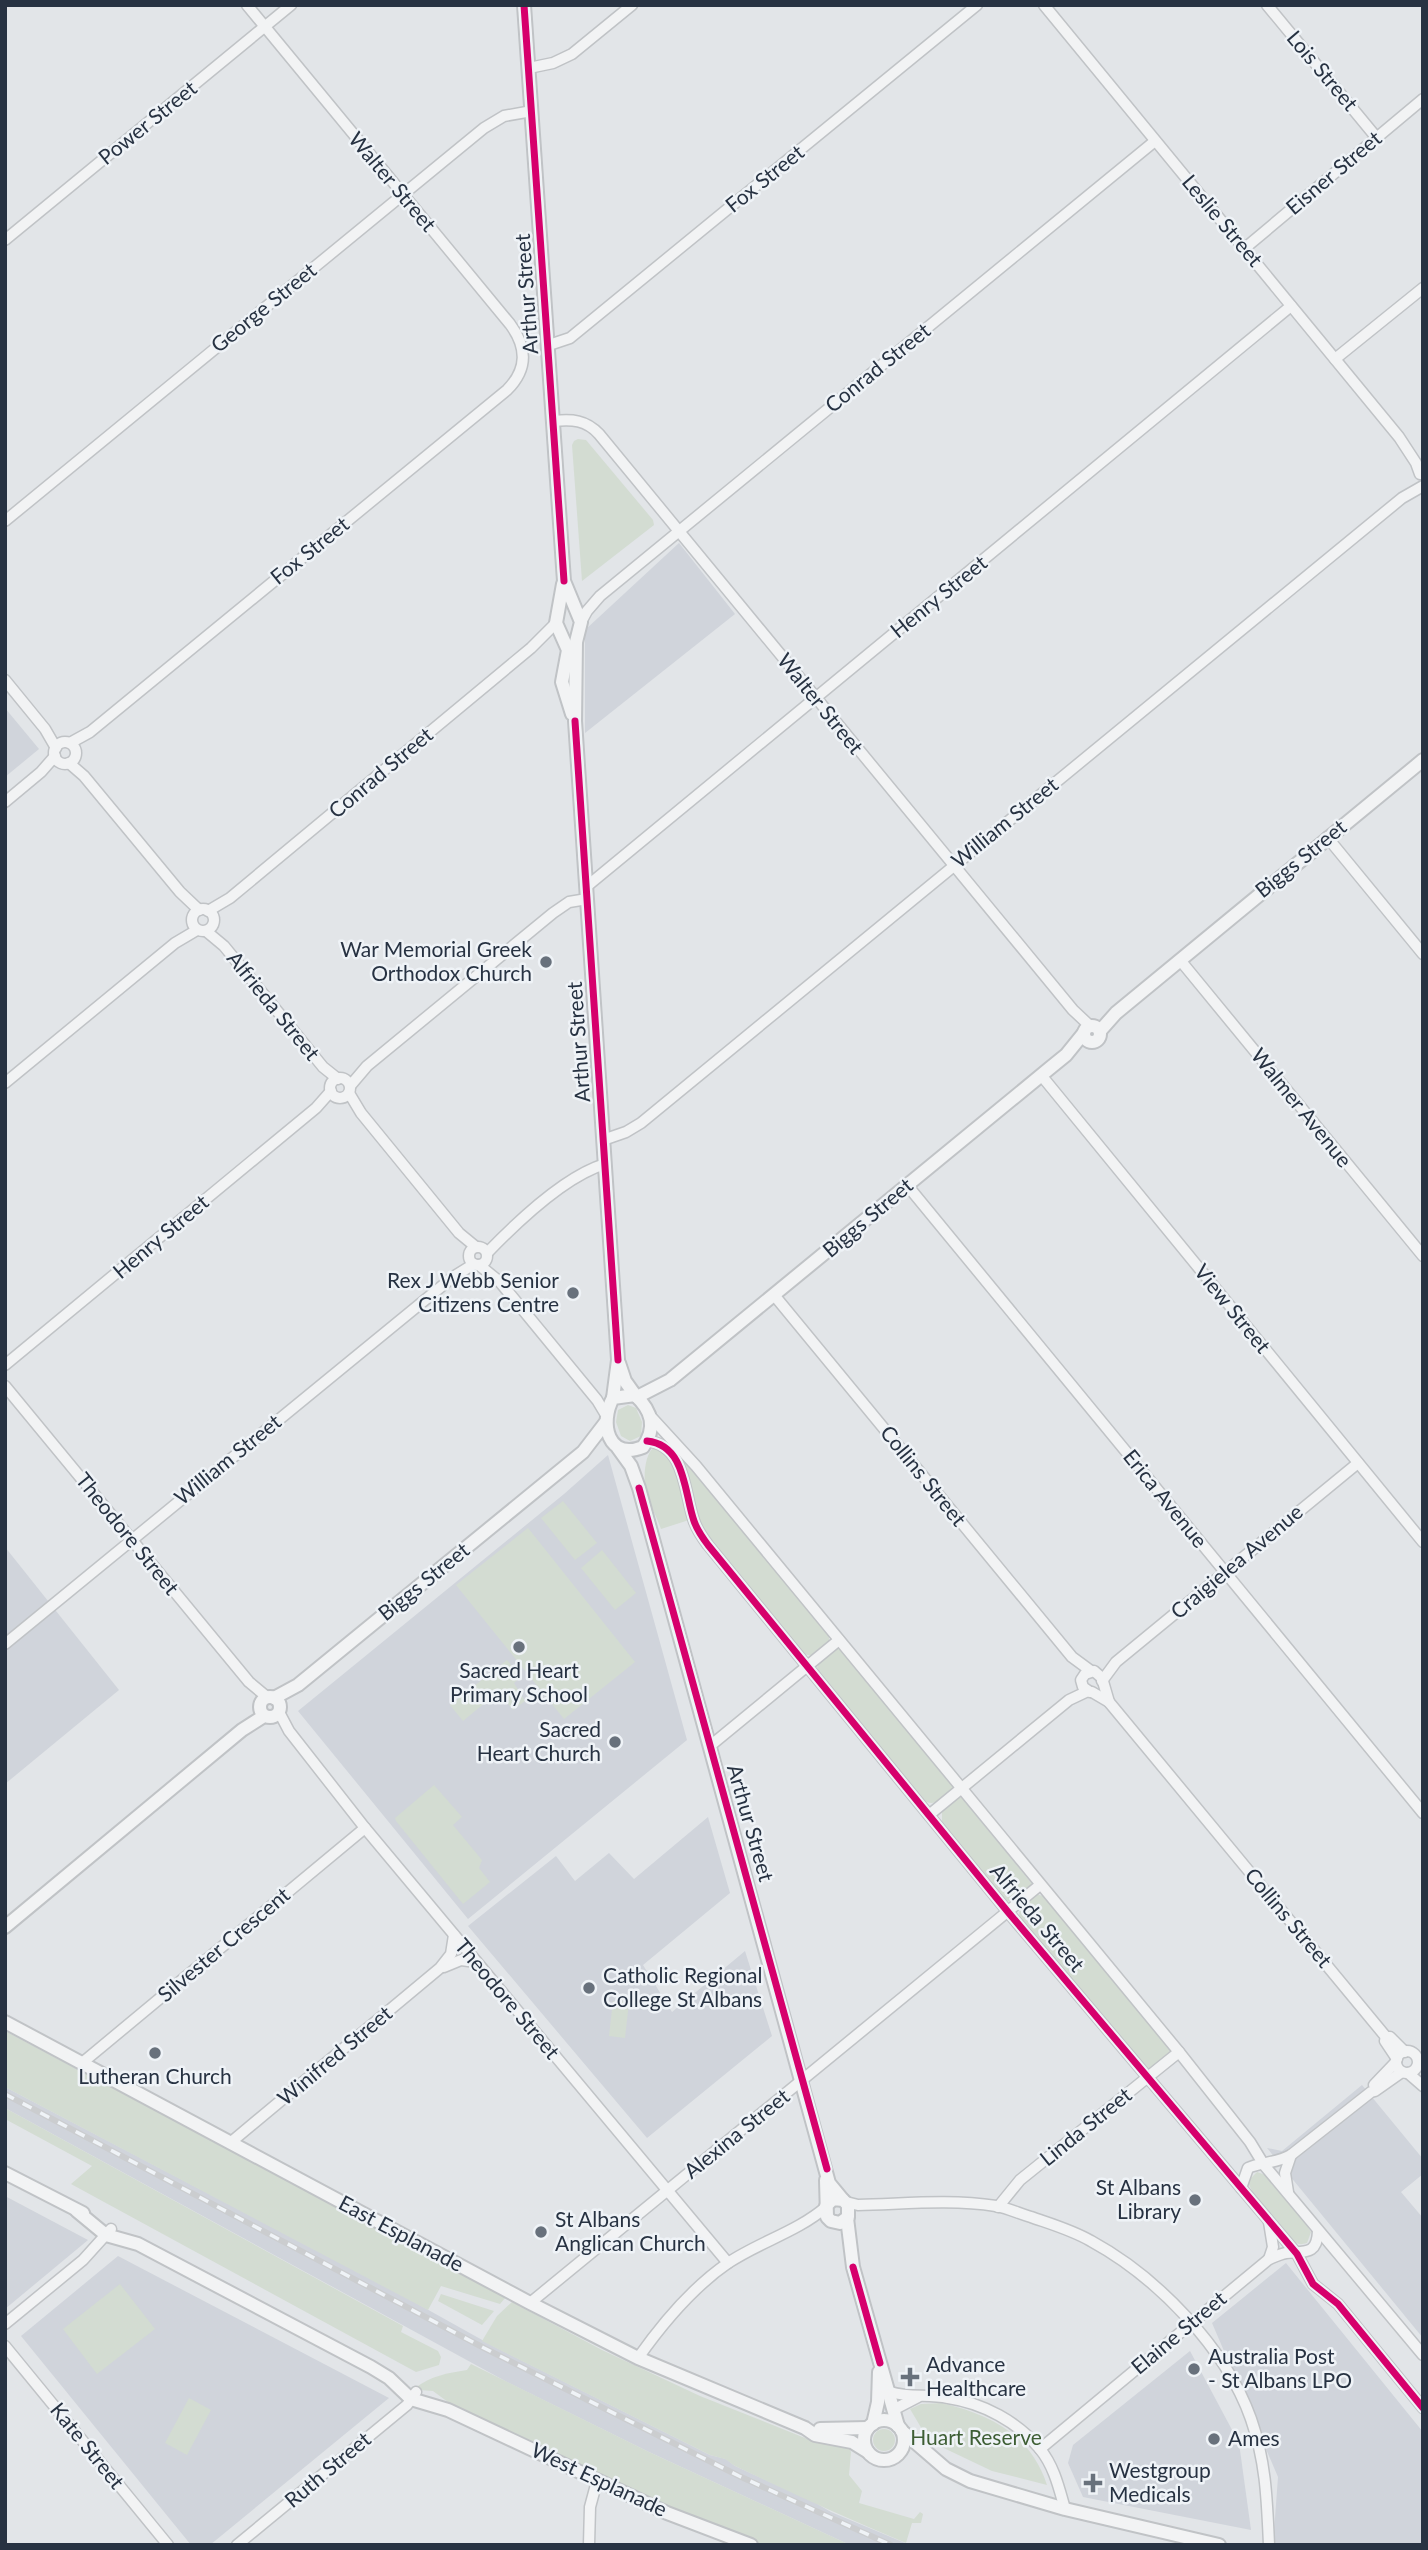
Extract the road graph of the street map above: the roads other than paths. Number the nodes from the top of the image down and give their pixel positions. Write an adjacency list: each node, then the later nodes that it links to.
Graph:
1 (247, 5): 8 (street, Walter Street)
2 (291, 5): 8 (street, Power Street)
3 (524, 5): 9 (street, Arthur Street)
4 (632, 5): 9 (street)
5 (978, 5): 19 (street, Fox Street)
6 (1044, 5): 13 (street, Leslie Street)
7 (1267, 5): 12 (street, Lois Street)
8 (265, 27): 14 (street, Walter Street); 15 (street, Power Street)
9 (529, 68): 11 (street, Arthur Street)
10 (1423, 99): 12 (street, Eisner Street)
11 (532, 111): 14 (street, George Street); 19 (street, Arthur Street)
12 (1376, 137): 16 (street, Eisner Street)
13 (1155, 141): 16 (street, Leslie Street); 27 (street, Conrad Street)
14 (402, 194): 21 (street, Walter Street); 26 (street, George Street)
15 (5, 240)
16 (1245, 248): 18 (street, Leslie Street)
17 (1423, 288): 20 (street)
18 (1291, 306): 20 (street, Leslie Street); 34 (street, Henry Street)
19 (549, 345): 22 (street, Arthur Street)
20 (1335, 359): 23 (street, Leslie Street)
21 (523, 365): 36 (street, Fox Street)
22 (554, 421): 27 (street, Walter Street); 28 (street, Arthur Street)
23 (1399, 437): 24 (street, Leslie Street); 25 (street, Leslie Street)
24 (1423, 458)
25 (1422, 477): 40 (street, William Street)
26 (5, 521)
27 (680, 531): 29 (street, Conrad Street); 34 (street, Walter Street)
28 (564, 581): 30 (street, Arthur Street); 32 (street, Arthur Street)
29 (600, 596): 30 (street, Conrad Street); 31 (street, Conrad Street)
30 (574, 608): 31 (street, Arthur Street); 32 (street)
31 (580, 626): 32 (street); 35 (street, Arthur Street)
32 (560, 628): 35 (street, Arthur Street); 42 (street, Conrad Street)
33 (5, 680): 36 (street, Alfrieda Street)
34 (816, 699): 40 (street, Walter Street); 41 (street, Henry Street)
35 (575, 721): 41 (street, Arthur Street)
36 (65, 753): 38 (street, Fox Street); 42 (street, Alfrieda Street)
37 (1423, 760): 39 (street, Biggs Street)
38 (5, 802)
39 (1327, 838): 43 (street); 44 (street, Biggs Street)
40 (954, 866): 45 (street, Walter Street); 49 (street, William Street)
41 (587, 893): 48 (street, Henry Street); 49 (street, Arthur Street)
42 (203, 920): 47 (street, Conrad Street); 48 (street, Alfrieda Street)
43 (1423, 954)
44 (1180, 960): 45 (street, Biggs Street); 53 (street, Walmer Avenue)
45 (1090, 1031): 46 (street, Biggs Street)
46 (1041, 1076): 51 (street, Biggs Street); 67 (street, View Street)
47 (5, 1083)
48 (340, 1088): 52 (street, Alfrieda Street); 56 (street, Henry Street)
49 (603, 1140): 50 (street, Arthur Street)
50 (605, 1164): 52 (street, William Street); 55 (street, Arthur Street)
51 (907, 1185): 54 (street, Biggs Street); 71 (street, Erica Avenue)
52 (478, 1256): 59 (street, Alfrieda Street); 69 (street, William Street)
53 (1423, 1256)
54 (774, 1295): 57 (street, Biggs Street); 74 (street, Collins Street)
55 (618, 1360): 60 (street, Arthur Street); 61 (street, Arthur Street)
56 (5, 1366)
57 (670, 1380): 60 (street, Biggs Street); 62 (street, Biggs Street)
58 (5, 1386): 69 (street, Theodore Street)
59 (587, 1387): 61 (street, Alfrieda Street); 63 (street, Alfrieda Street)
60 (636, 1396): 61 (street); 62 (street)
61 (612, 1398): 63 (street)
62 (651, 1415): 64 (street); 72 (street, Alfrieda Street)
63 (606, 1419): 65 (street); 66 (street, Biggs Street)
64 (645, 1444): 65 (street); 68 (street, Arthur Street); 76 (street, Alfrieda Street)
65 (616, 1447): 66 (street, Biggs Street); 68 (street, Arthur Street)
66 (583, 1452): 83 (street, Biggs Street)
67 (1358, 1463): 70 (street, View Street); 71 (street, Craigielea Avenue)
68 (639, 1488): 84 (street, Arthur Street)
69 (131, 1539): 73 (street, William Street); 83 (street, Theodore Street)
70 (1423, 1542)
71 (1224, 1572): 75 (street, Craigielea Avenue); 86 (street, Erica Avenue)
72 (839, 1640): 76 (street); 85 (street, Alfrieda Street)
73 (5, 1644)
74 (1072, 1657): 77 (street, Collins Street); 78 (street, Collins Street)
75 (1116, 1662): 77 (street, Craigielea Avenue); 79 (street, Craigielea Avenue)
76 (807, 1666): 84 (street); 87 (street, Alfrieda Street)
77 (1093, 1671): 78 (street); 79 (street)
78 (1081, 1681): 80 (street); 81 (street)
79 (1102, 1683): 80 (street); 82 (street, Collins Street)
80 (1090, 1692): 81 (street); 82 (street, Collins Street)
81 (1069, 1700): 85 (street)
82 (1109, 1702): 98 (street, Collins Street)
83 (270, 1707): 88 (street, Theodore Street); 91 (street, Biggs Street)
84 (710, 1746): 102 (street, Arthur Street)
85 (962, 1789): 87 (street); 89 (street, Alfrieda Street)
86 (1423, 1813)
87 (929, 1815): 90 (street, Alfrieda Street)
88 (365, 1828): 92 (street, Theodore Street); 99 (street, Silvester Crescent)
89 (1040, 1885): 90 (street, Alexina Street); 97 (street, Alfrieda Street)
90 (1008, 1912): 100 (street, Alfrieda Street); 102 (street, Alexina Street)
91 (5, 1927)
92 (454, 1935): 93 (street, Theodore Street); 94 (street, Winifred Street)
93 (476, 1962): 94 (street, Winifred Street); 110 (street, Theodore Street)
94 (440, 1968): 104 (street, Winifred Street)
95 (5, 2022): 99 (street, East Esplanade)
96 (1423, 2045): 98 (street)
97 (1179, 2052): 100 (street, Linda Street); 106 (street, Alfrieda Street)
98 (1409, 2062): 101 (street, Collins Street); 103 (street, Collins Street); 105 (street)
99 (82, 2063): 104 (street, East Esplanade)
100 (1147, 2078): 109 (street, Alfrieda Street); 115 (street, Linda Street)
101 (1423, 2078)
102 (803, 2080): 107 (street, Arthur Street); 110 (street, Alexina Street)
103 (1423, 2086)
104 (230, 2143): 126 (street, East Esplanade)
105 (1291, 2155): 106 (street); 111 (street)
106 (1264, 2165): 109 (street); 111 (street, Alfrieda Street)
107 (827, 2169): 112 (street); 114 (street)
108 (5, 2173): 121 (street, West Esplanade)
109 (1241, 2188): 118 (street, Alfrieda Street)
110 (668, 2192): 124 (street, Theodore Street); 126 (street, Alexina Street)
111 (1288, 2194): 120 (street, Alfrieda Street)
112 (844, 2201): 113 (street); 114 (street); 116 (street)
113 (881, 2204): 115 (street); 116 (street)
114 (826, 2206): 117 (street); 119 (street)
115 (998, 2207): 127 (street)
116 (847, 2217): 117 (street); 125 (street)
117 (831, 2221): 119 (street); 125 (street)
118 (1269, 2222): 122 (street, Alfrieda Street); 123 (street)
119 (795, 2228): 124 (street)
120 (1318, 2231): 122 (street); 130 (street, Alfrieda Street)
121 (109, 2232): 128 (street); 134 (street, West Esplanade)
122 (1297, 2254): 123 (street, Elaine Street); 136 (street, Alfrieda Street)
123 (1269, 2259): 127 (street, Elaine Street)
124 (728, 2263): 131 (street)
125 (853, 2267): 132 (street)
126 (530, 2303): 131 (street, East Esplanade)
127 (1191, 2323): 141 (street, Elaine Street); 152 (street)
128 (5, 2324)
129 (5, 2346): 147 (street, Kate Street)
130 (1423, 2356)
131 (638, 2358): 139 (street, East Esplanade)
132 (880, 2362): 133 (street); 138 (street)
133 (890, 2392): 135 (street); 137 (street)
134 (414, 2396): 145 (street, West Esplanade); 148 (street, Ruth Street)
135 (919, 2396): 137 (street); 141 (street)
136 (1423, 2408)
137 (893, 2410): 140 (street)
138 (870, 2426): 139 (street, East Esplanade); 140 (street); 142 (street)
139 (805, 2428): 142 (street, East Esplanade)
140 (900, 2429): 143 (street); 144 (street)
141 (1040, 2449): 146 (street)
142 (868, 2452): 144 (street)
143 (928, 2455): 144 (street); 146 (street)
144 (893, 2457)
145 (597, 2481): 149 (street); 150 (street, West Esplanade)
146 (1065, 2509): 151 (street)
147 (168, 2545)
148 (237, 2545)
149 (589, 2545)
150 (751, 2545)
151 (1219, 2545)
152 (1269, 2545)

